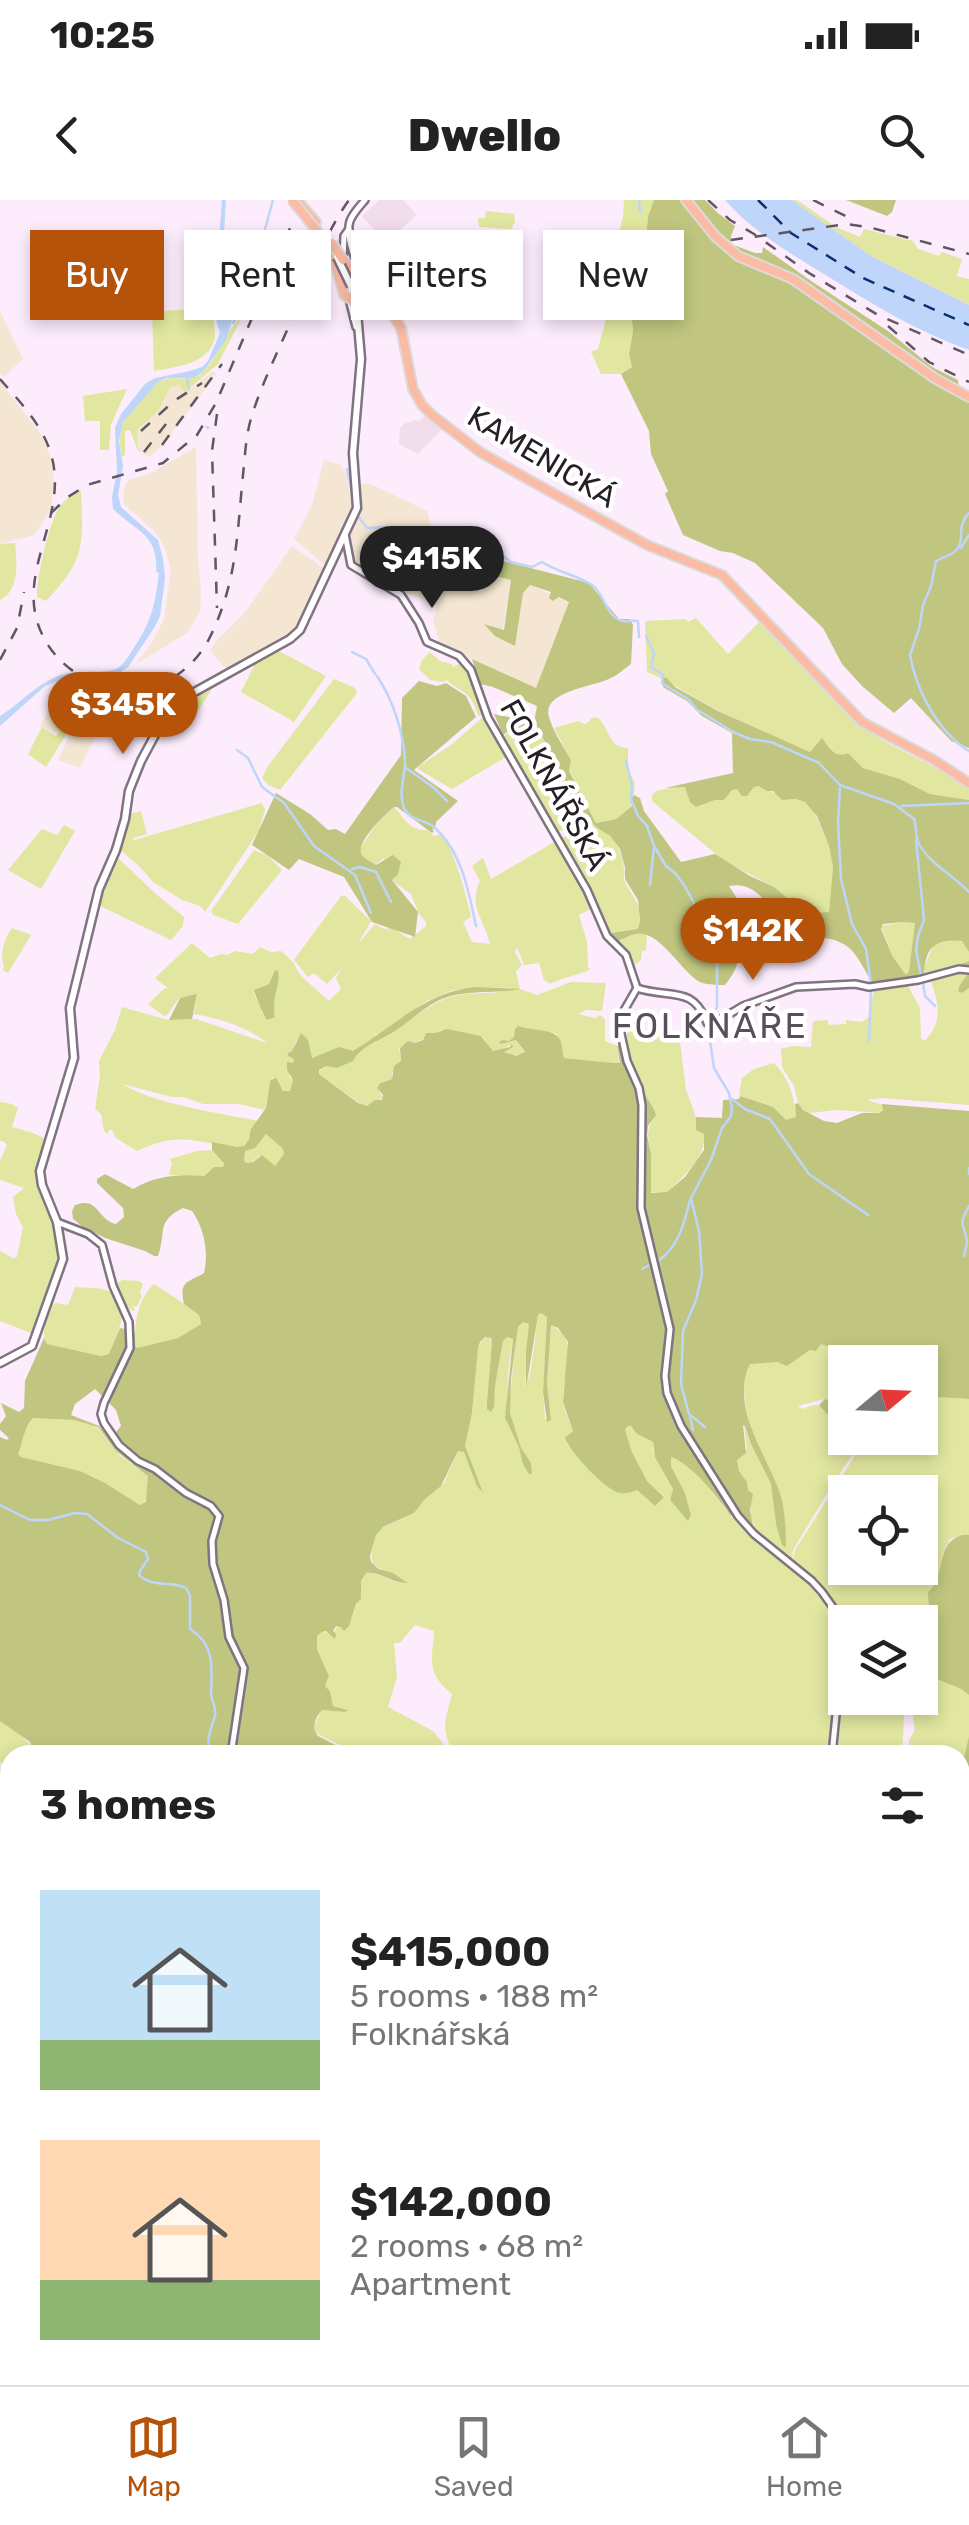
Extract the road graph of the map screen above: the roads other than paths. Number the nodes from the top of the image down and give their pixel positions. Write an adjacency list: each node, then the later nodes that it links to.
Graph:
1 (294, 200): 5 (main road, bridge); 8 (main road, bridge)
2 (365, 200): 4 (street)
3 (686, 200): 16 (main road)
4 (349, 229): 6 (street, KAMENICKÁ); 14 (street)
5 (317, 230)
6 (351, 237)
7 (331, 248): 9 (main road, bridge); 10 (main road, bridge)
8 (351, 276)
9 (351, 278)
10 (351, 299)
11 (358, 320): 14 (main road)
12 (362, 320): 15 (main road)
13 (396, 320): 18 (main road, KAMENICKÁ)
14 (360, 339): 15 (main road)
15 (361, 359): 17 (main road)
16 (969, 397)
17 (345, 534): 20 (street, FOLKNÁŘSKÁ); 21 (main road)
18 (969, 782)
19 (969, 970): 20 (street)
20 (638, 988): 24 (street)
21 (57, 1222): 22 (main road); 23 (street)
22 (0, 1364)
23 (233, 1745)
24 (833, 1745)

